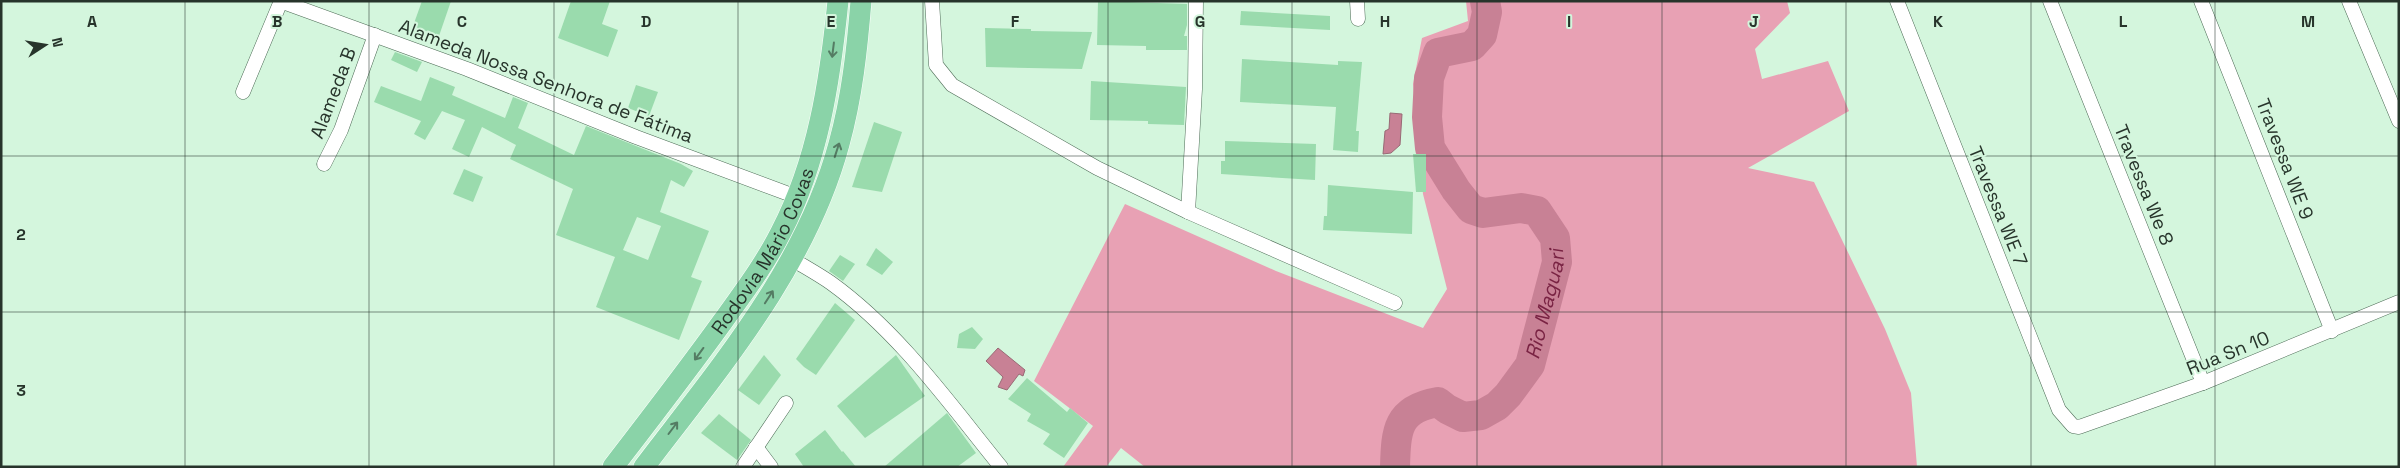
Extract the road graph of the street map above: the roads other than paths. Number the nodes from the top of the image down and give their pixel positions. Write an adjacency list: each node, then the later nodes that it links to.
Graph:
1 (280, 1): 12 (street, Alameda Nossa Senhora de Fátima); 13 (street)
2 (838, 1): 16 (main road, Rodovia Mário Covas, one-way to 16)
3 (861, 1): 18 (main road, Rodovia Mário Covas, one-way to 3)
4 (932, 1): 17 (street)
5 (1196, 1): 17 (street)
6 (1357, 1): 11 (street)
7 (1897, 1): 24 (street, Travessa WE 7)
8 (2050, 1): 22 (street, Travessa We 8)
9 (2201, 1): 21 (street, Travessa WE 9)
10 (2349, 1): 14 (street)
11 (1358, 19)
12 (375, 35): 15 (street, Alameda B); 16 (street, Alameda Nossa Senhora de Fátima)
13 (243, 92)
14 (2399, 121)
15 (324, 164)
16 (797, 197): 26 (main road, Rodovia Mário Covas, one-way to 26)
17 (1188, 212): 20 (street)
18 (792, 259): 27 (main road, Rodovia Mário Covas, one-way to 18); 30 (street)
19 (2399, 302): 21 (street, Rua Sn 10)
20 (1395, 304)
21 (2332, 331): 22 (street, Rua Sn 10)
22 (2203, 383): 24 (street, Rua Sn 10)
23 (786, 403): 25 (street)
24 (2068, 422)
25 (756, 446): 28 (street); 29 (street)
26 (613, 467)
27 (644, 467)
28 (743, 467)
29 (771, 467)
30 (1001, 467)

